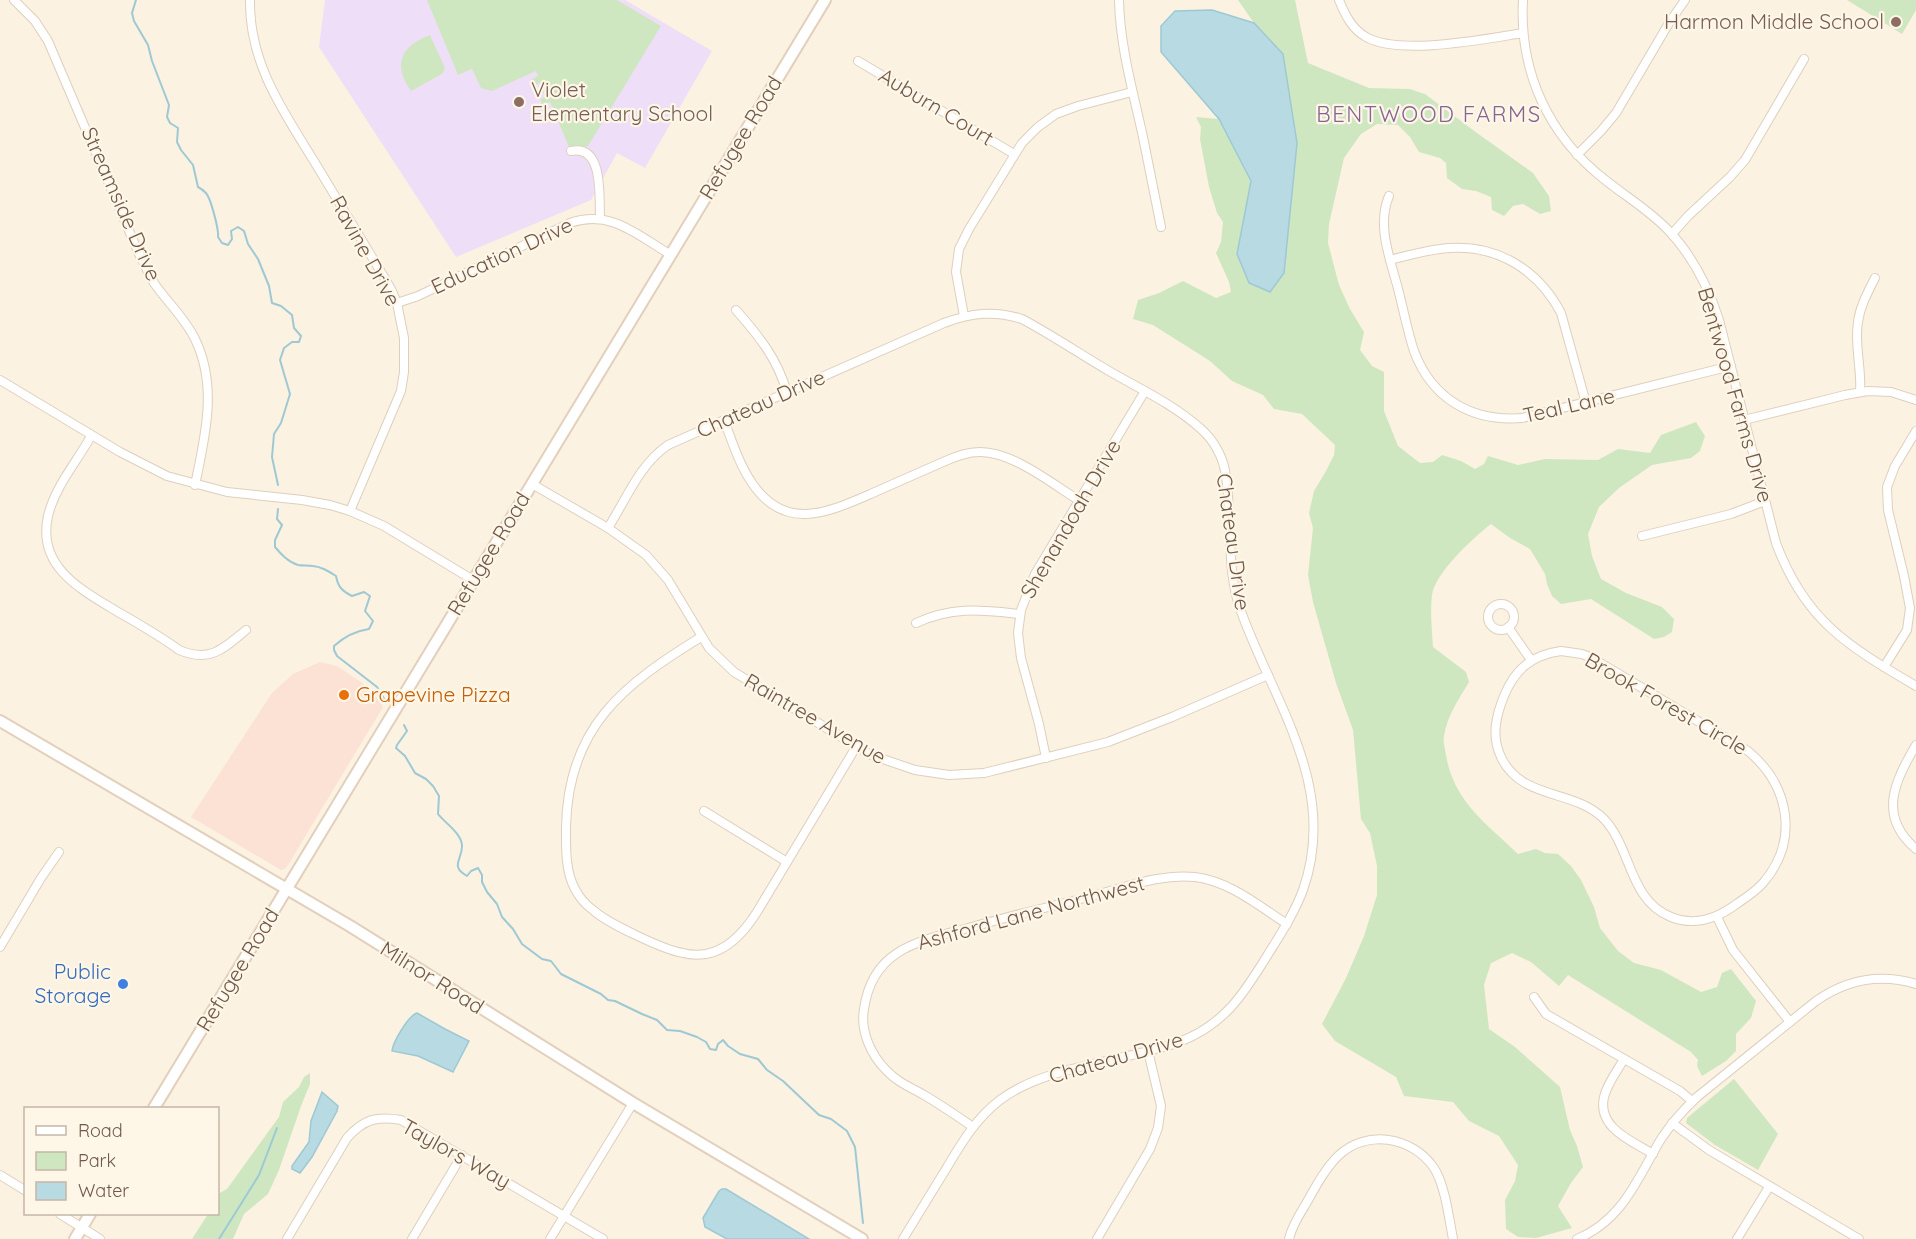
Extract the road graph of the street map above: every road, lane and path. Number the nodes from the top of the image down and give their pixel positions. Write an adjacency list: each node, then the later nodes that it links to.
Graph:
1 (14, 0): 37 (street, Streamside Drive)
2 (250, 0): 22 (street, Ravine Drive)
3 (825, 0): 19 (main road, Refugee Road)
4 (1119, 0): 11 (street)
5 (1339, 0): 8 (street)
6 (1523, 0): 8 (street, Bentwood Farms Drive)
7 (1685, 0): 14 (street)
8 (1523, 33): 14 (street, Bentwood Farms Drive)
9 (1804, 59): 18 (street)
10 (858, 61): 13 (street, Auburn Court)
11 (1132, 92): 13 (street); 17 (street)
12 (571, 152): 16 (street)
13 (1014, 154): 24 (street)
14 (1577, 155): 18 (street, Bentwood Farms Drive)
15 (1389, 196): 20 (street, Teal Lane)
16 (600, 218): 19 (street, Education Drive); 22 (street, Education Drive)
17 (1161, 228)
18 (1672, 234): 25 (street, Bentwood Farms Drive)
19 (670, 255): 36 (main road, Refugee Road)
20 (1390, 260): 31 (street); 31 (street, Teal Lane)
21 (1875, 278): 28 (street)
22 (397, 303): 40 (street, Ravine Drive)
23 (736, 310): 29 (street)
24 (964, 316): 27 (street, Chateau Drive); 29 (street, Chateau Drive)
25 (1731, 366): 31 (street, Teal Lane); 33 (street, Bentwood Farms Drive)
26 (0, 380): 35 (street)
27 (1145, 391): 38 (street, Shenandoah Drive); 51 (street, Chateau Drive)
28 (1860, 392): 30 (street); 33 (street)
29 (786, 393): 32 (street, Chateau Drive)
30 (1916, 400)
31 (1586, 403)
32 (724, 420): 38 (street); 41 (street, Chateau Drive)
33 (1744, 420): 39 (street, Bentwood Farms Drive)
34 (1916, 431): 50 (street)
35 (91, 436): 37 (street); 47 (street)
36 (532, 484): 41 (street, Raintree Avenue); 43 (main road, Refugee Road)
37 (195, 485): 40 (street)
38 (1080, 501): 44 (street, Shenandoah Drive)
39 (1765, 501): 42 (street); 50 (street, Bentwood Farms Drive)
40 (350, 511): 43 (street)
41 (608, 528): 48 (street, Raintree Avenue)
42 (1642, 536)
43 (473, 580): 61 (main road, Refugee Road)
44 (1020, 614): 45 (street); 56 (street, Shenandoah Drive)
45 (916, 622)
46 (1508, 627): 49 (street)
47 (246, 630)
48 (701, 637): 55 (street, Raintree Avenue); 60 (street)
49 (1531, 660): 62 (street, Brook Forest Circle); 62 (street, Brook Forest Circle)
50 (1884, 667): 52 (street, Bentwood Farms Drive)
51 (1268, 675): 56 (street, Raintree Avenue); 63 (street, Chateau Drive)
52 (1916, 686)
53 (0, 721): 61 (main road, Milnor Road)
54 (1916, 745): 58 (street)
55 (856, 747): 56 (street, Raintree Avenue); 60 (street)
56 (1046, 758)
57 (704, 812): 60 (street)
58 (1916, 849)
59 (60, 852): 64 (street)
60 (787, 862)
61 (287, 889): 71 (main road, Milnor Road); 72 (main road, Refugee Road)
62 (1717, 917): 67 (street)
63 (1287, 924): 68 (street, Chateau Drive); 74 (street, Ashford Lane Northwest)
64 (0, 947)
65 (1916, 984): 67 (street)
66 (1534, 998): 69 (street)
67 (1790, 1022): 70 (street)
68 (1148, 1051): 74 (street, Chateau Drive); 92 (street)
69 (1624, 1059): 70 (street); 75 (street)
70 (1692, 1101): 73 (street)
71 (633, 1103): 82 (street); 90 (main road, Milnor Road)
72 (155, 1107)
73 (1672, 1123): 75 (street); 78 (street)
74 (973, 1127): 91 (street, Chateau Drive)
75 (1653, 1154): 95 (street)
76 (462, 1155): 82 (street, Taylors Way); 86 (street, Taylors Way); 87 (street)
77 (0, 1175): 79 (street)
78 (1769, 1187): 96 (street); 97 (street)
79 (24, 1190)
80 (62, 1215): 83 (street)
81 (89, 1215): 83 (main road)
82 (564, 1215): 88 (street); 89 (street, Taylors Way)
83 (82, 1228): 84 (main road); 85 (street)
84 (75, 1239)
85 (100, 1239)
86 (287, 1239)
87 (412, 1239)
88 (550, 1239)
89 (603, 1239)
90 (862, 1239)
91 (903, 1239)
92 (1097, 1239)
93 (1289, 1239): 94 (street)
94 (1453, 1239)
95 (1577, 1239)
96 (1737, 1239)
97 (1859, 1239)

